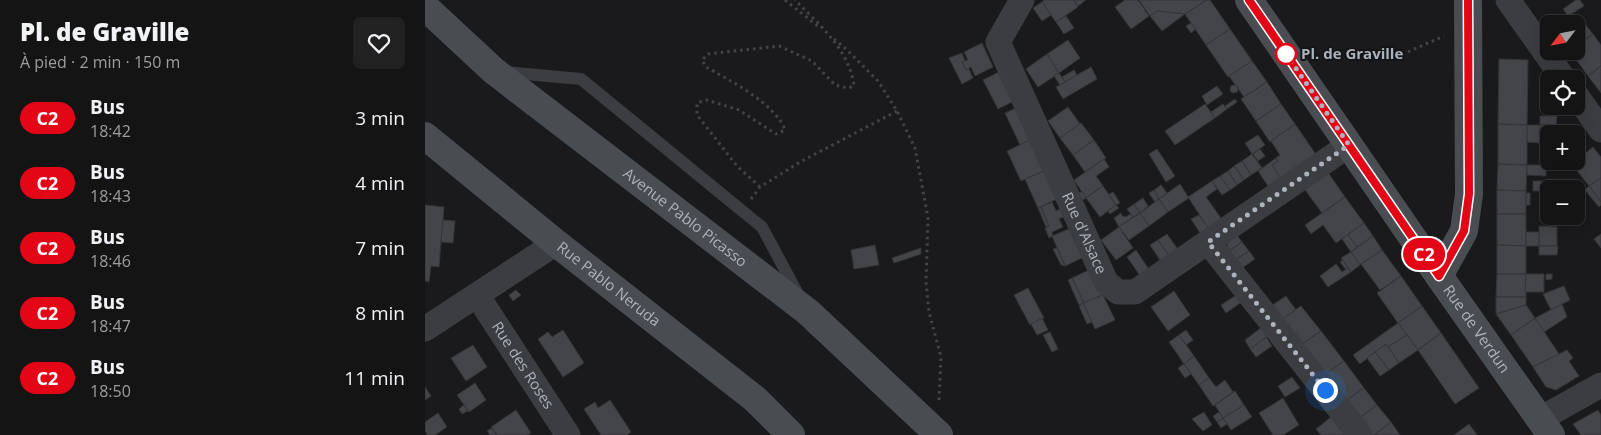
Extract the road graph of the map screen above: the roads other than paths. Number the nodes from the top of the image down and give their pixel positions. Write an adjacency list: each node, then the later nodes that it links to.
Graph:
1 (1022, 0): 12 (street, Rue d'Alsace)
2 (1249, 0): 11 (street, Rue de Verdun)
3 (1468, 0): 14 (street)
4 (1508, 0): 6 (street)
5 (425, 7): 7 (street, Avenue Pablo Picasso)
6 (1558, 70)
7 (493, 71): 16 (street, Avenue Pablo Picasso); 16 (lane)
8 (1585, 108): 9 (street)
9 (1601, 130)
10 (425, 136): 13 (street, Rue Pablo Neruda)
11 (1349, 145): 12 (street, Rue d'Alsace); 14 (street, Rue de Verdun)
12 (1208, 242): 23 (street)
13 (556, 244): 15 (street); 21 (street, Rue Pablo Neruda)
14 (1439, 276): 19 (street, Rue de Verdun)
15 (477, 295): 17 (street); 20 (street, Rue des Roses)
16 (808, 312): 22 (street, Avenue Pablo Picasso)
17 (425, 329)
18 (1601, 385): 19 (street)
19 (1546, 427)
20 (568, 435)
21 (791, 435)
22 (938, 435)
23 (1360, 435)

